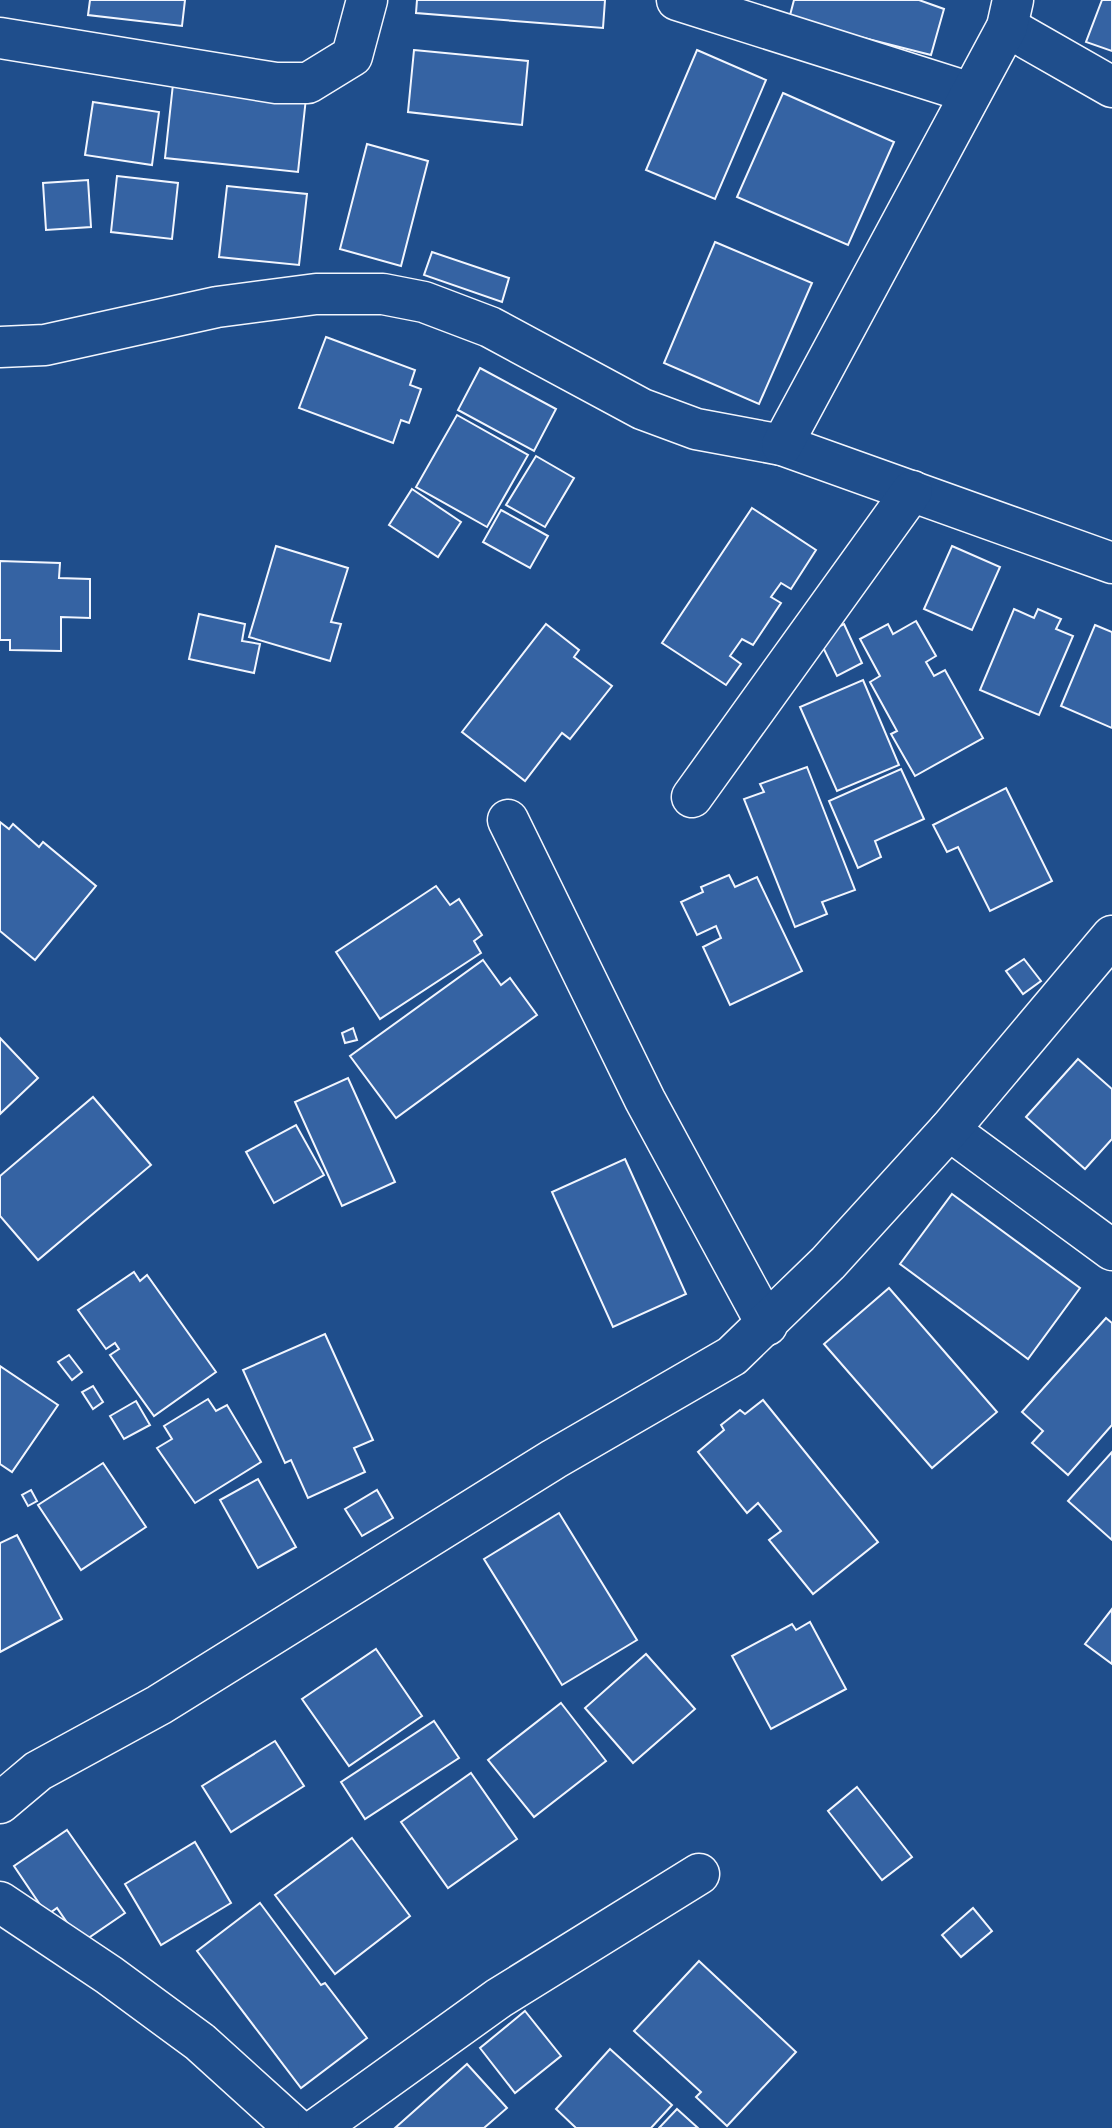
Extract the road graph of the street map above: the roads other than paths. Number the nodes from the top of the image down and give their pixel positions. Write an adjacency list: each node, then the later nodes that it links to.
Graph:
1 (367, 0): 4 (street)
2 (677, 0): 6 (street)
3 (1010, 13): 5 (street); 6 (street)
4 (0, 38)
5 (1112, 87)
6 (971, 93): 8 (street)
7 (0, 347): 8 (street)
8 (782, 445): 9 (street)
9 (912, 491): 10 (street); 11 (street)
10 (1112, 563)
11 (692, 797)
12 (508, 820): 16 (street)
13 (1112, 936): 14 (street)
14 (949, 1130): 15 (street); 16 (street)
15 (1112, 1250)
16 (767, 1325): 17 (street)
17 (0, 1803)
18 (699, 1874): 21 (street)
19 (0, 1902): 20 (street)
20 (295, 2128)
21 (318, 2128)

